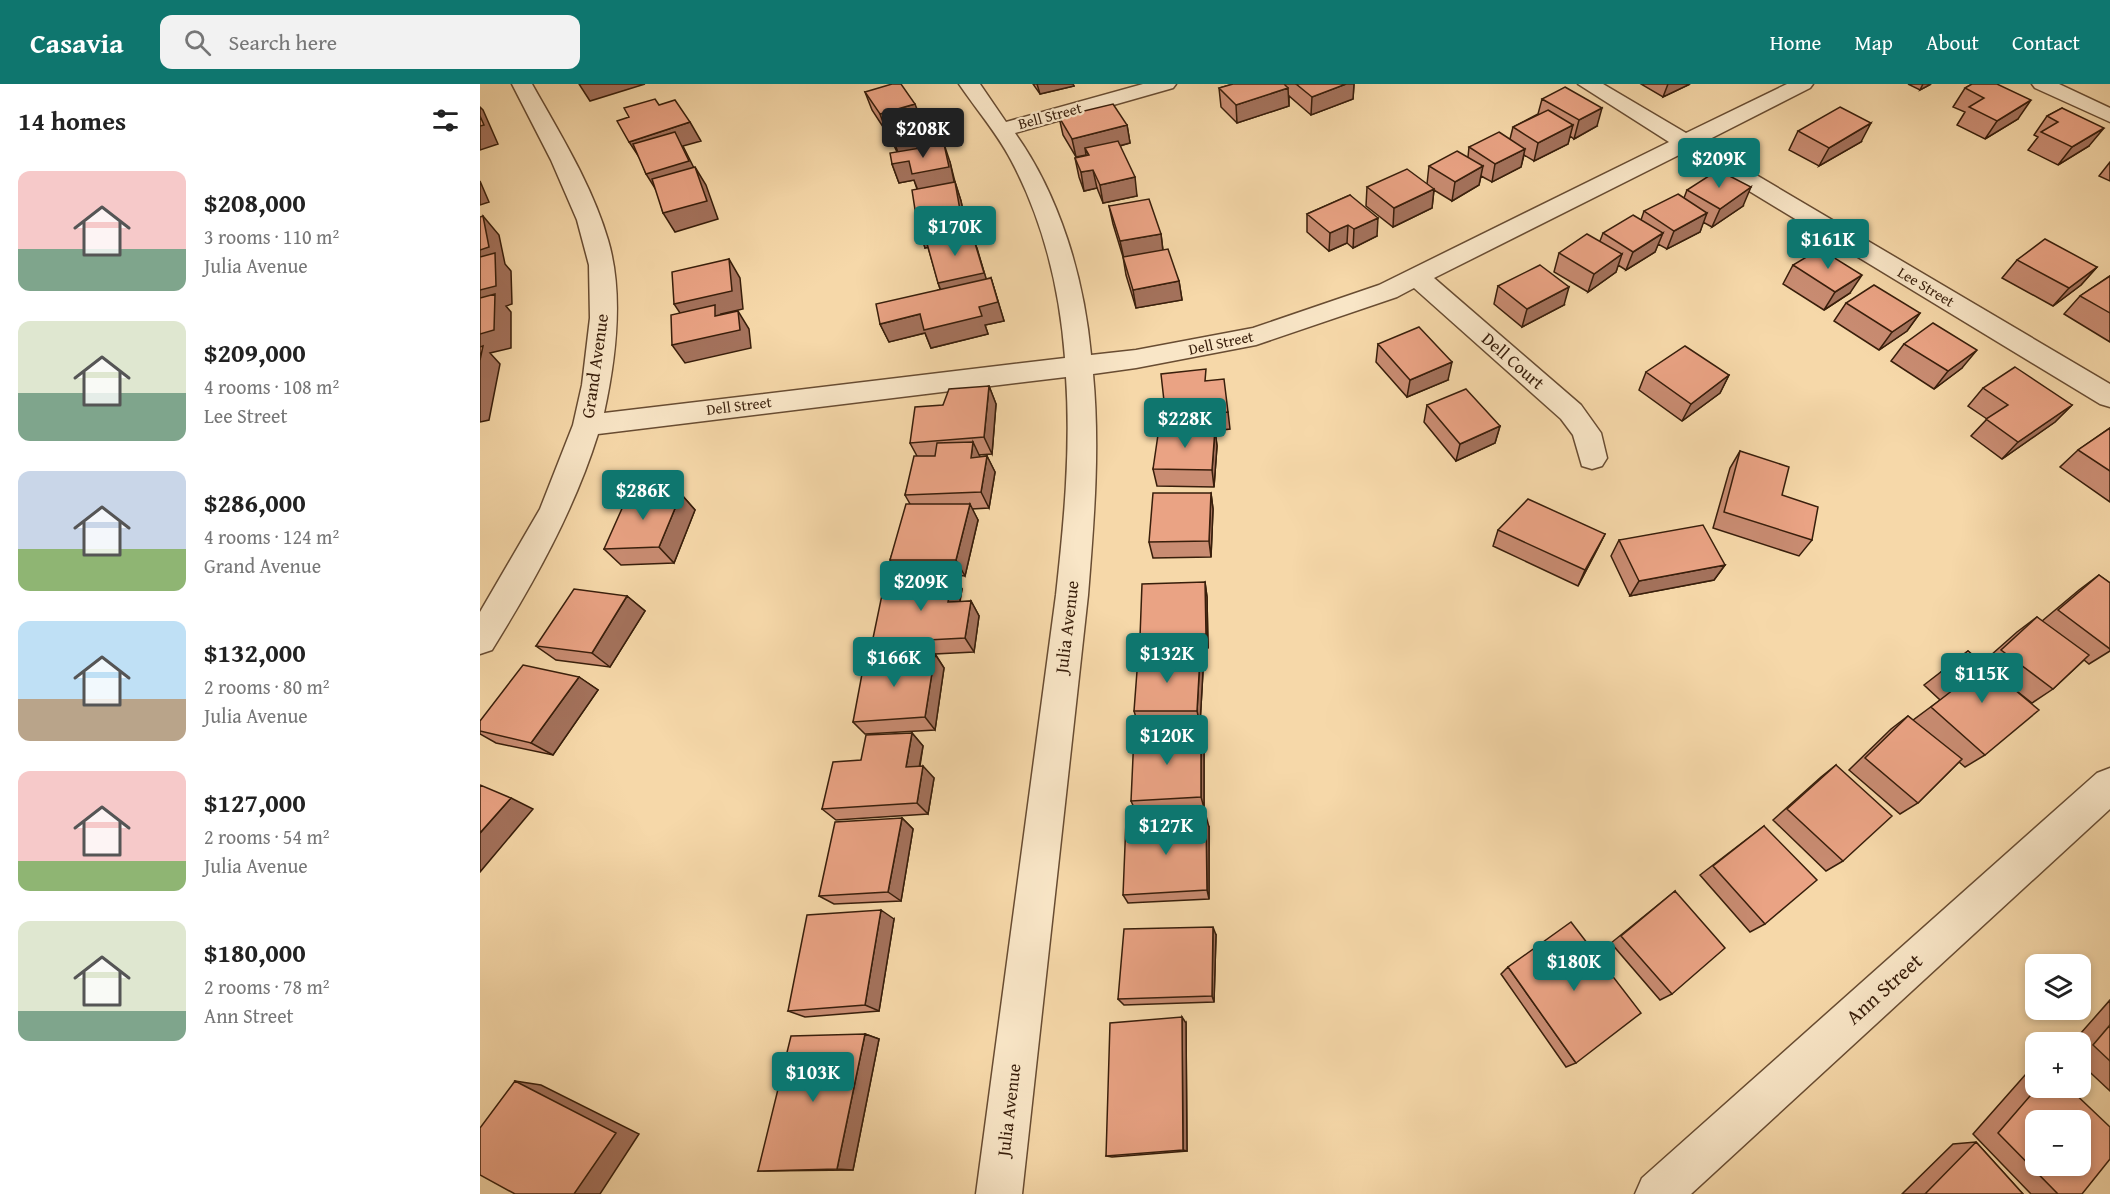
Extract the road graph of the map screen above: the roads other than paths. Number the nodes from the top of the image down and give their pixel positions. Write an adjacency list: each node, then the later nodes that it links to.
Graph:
1 (522, 84): 13 (street, Grand Avenue)
2 (969, 84): 8 (street, Julia Avenue)
3 (1166, 84): 8 (street, Bell Street)
4 (1588, 84): 9 (street, Lee Street)
5 (1803, 84): 9 (street, Dell Street)
6 (2042, 84): 7 (street)
7 (2110, 116)
8 (1004, 129): 11 (street, Julia Avenue)
9 (1686, 143): 10 (street, Dell Street); 12 (street, Lee Street)
10 (1417, 276): 11 (street, Dell Street); 14 (street, Dell Court)
11 (1080, 365): 13 (street, Dell Street); 17 (street, Julia Avenue)
12 (2110, 397)
13 (587, 424): 15 (street, Grand Avenue)
14 (1592, 458)
15 (480, 640)
16 (2110, 785): 18 (street, Ann Street)
17 (999, 1194)
18 (1658, 1194)

